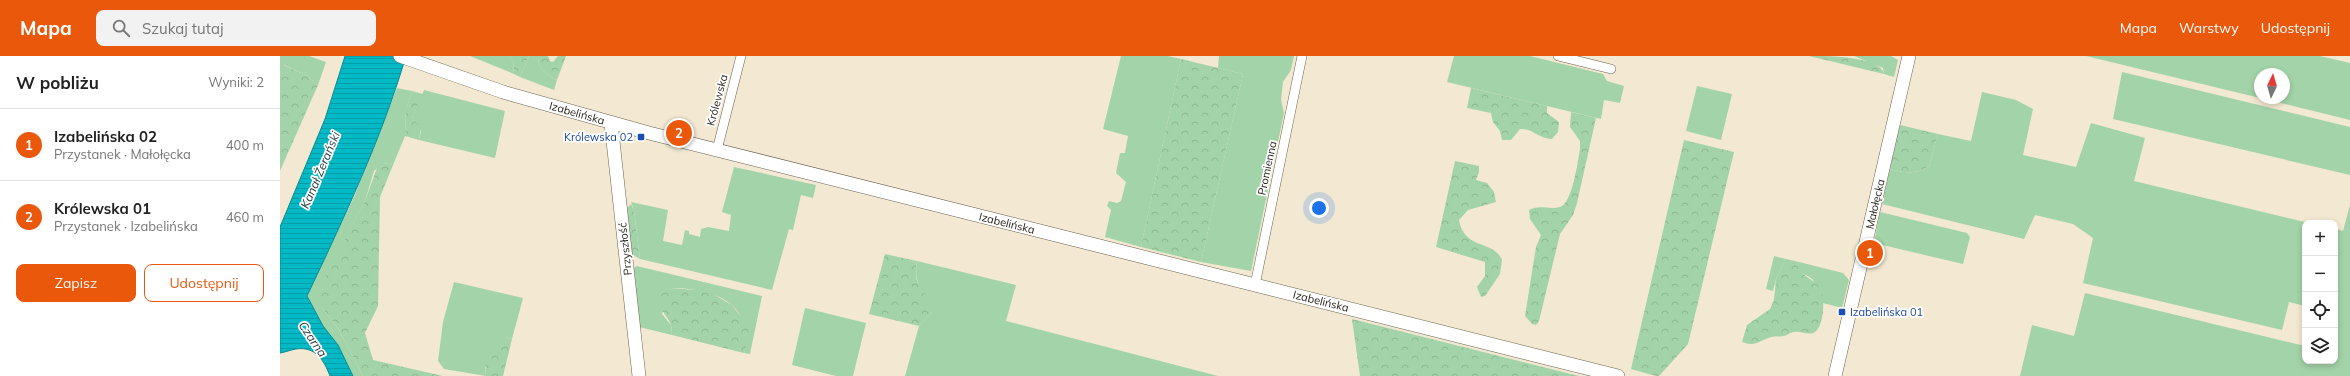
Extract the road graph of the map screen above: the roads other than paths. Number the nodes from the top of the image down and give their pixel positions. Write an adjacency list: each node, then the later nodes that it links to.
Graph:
1 (400, 56): 7 (street, Izabelińska)
2 (741, 56): 8 (street, Królewska)
3 (1302, 56): 9 (street, Promienna)
4 (1558, 56): 6 (street)
5 (1909, 56): 12 (street, Małołęcka)
6 (1612, 69)
7 (611, 123): 8 (street, Izabelińska); 10 (street, Przyszłość)
8 (717, 150): 9 (street, Izabelińska)
9 (1255, 285): 11 (street, Izabelińska)
10 (639, 376)
11 (1618, 376)
12 (1835, 376)

